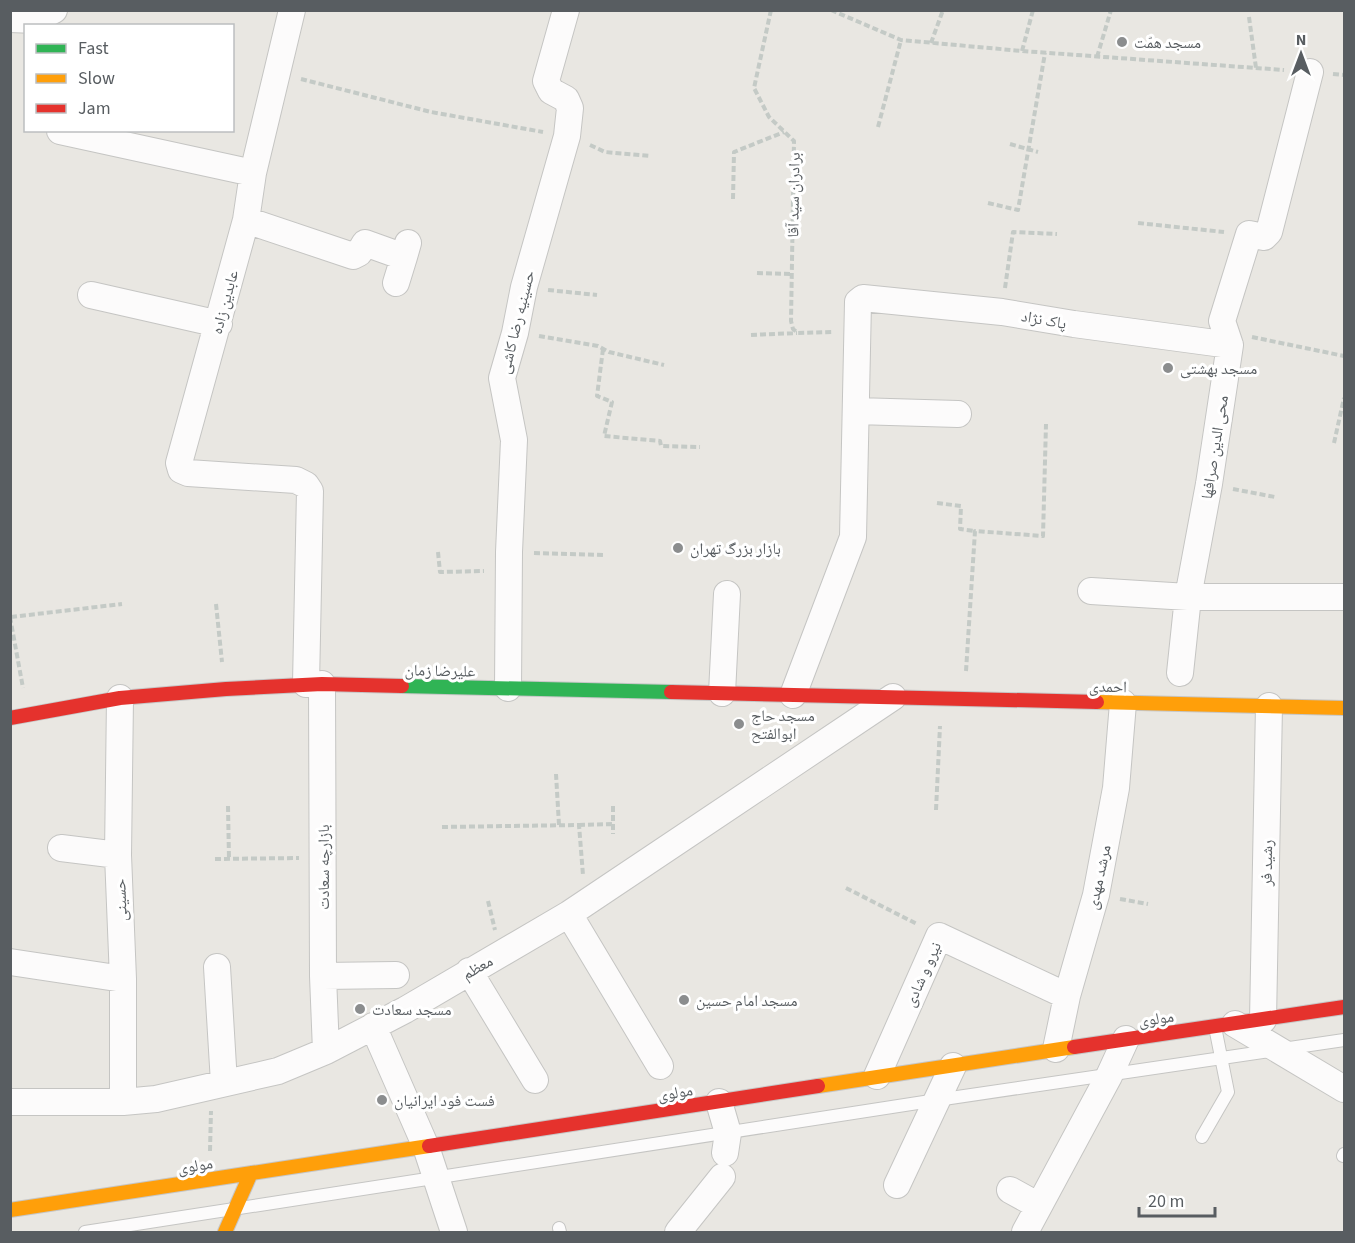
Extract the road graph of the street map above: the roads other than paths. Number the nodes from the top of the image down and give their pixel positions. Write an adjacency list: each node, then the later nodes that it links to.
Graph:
1 (54, 10): 4 (street)
2 (292, 10): 7 (street, عابدین زاده)
3 (566, 10): 22 (street, حسینیه رضا کاشی)
4 (10, 19)
5 (1310, 72): 12 (street, محی الدین صرافها)
6 (65, 132): 7 (street)
7 (253, 173): 8 (street, عابدین زاده)
8 (246, 220): 9 (street); 11 (street, عابدین زاده)
9 (396, 283)
10 (91, 295): 11 (street)
11 (219, 324): 15 (street, عابدین زاده)
12 (1228, 338): 13 (street, پاک نژاد); 18 (street, محی الدین صرافها)
13 (856, 411): 14 (street); 24 (street)
14 (958, 414)
15 (306, 485): 21 (street, بازارچه سعادت)
16 (1091, 591): 18 (street)
17 (727, 594): 23 (street)
18 (1188, 597): 19 (street); 20 (street, محی الدین صرافها)
19 (1344, 597)
20 (1180, 673)
21 (314, 684): 22 (street, علیرضا زمان); 26 (street, علیرضا زمان); 38 (street, بازارچه سعادت)
22 (508, 688): 23 (street, علیرضا زمان)
23 (722, 693): 24 (street, علیرضا زمان)
24 (793, 695): 25 (street, علیرضا زمان)
25 (881, 697): 27 (street, احمدی); 33 (street, معظم)
26 (120, 698): 30 (street, علیرضا زمان); 32 (street, حسینی)
27 (1123, 703): 28 (street, احمدی); 40 (street, مرشد مهدی)
28 (1269, 706): 29 (street, احمدی); 42 (street, رشید فر)
29 (1344, 708)
30 (10, 718)
31 (61, 848): 32 (street)
32 (118, 855): 39 (street, حسینی)
33 (577, 908): 36 (street, معظم); 51 (street)
34 (10, 962): 39 (street)
35 (217, 967): 56 (street)
36 (469, 971): 43 (street, معظم); 55 (street)
37 (396, 975): 38 (street)
38 (322, 976): 48 (street, بازارچه سعادت)
39 (123, 979): 60 (street, حسینی)
40 (1067, 996): 47 (street, مرشد مهدی); 53 (street, نیرو و شادی)
41 (1344, 1007): 42 (street, مولوی)
42 (1263, 1020): 44 (street, مولوی)
43 (373, 1026): 48 (street, معظم); 63 (street)
44 (1225, 1026): 45 (street, مولوی); 49 (street); 50 (lane)
45 (1126, 1039): 47 (street, مولوی); 54 (street)
46 (1344, 1040): 49 (lane)
47 (1056, 1049): 52 (street, مولوی)
48 (326, 1051): 56 (street, معظم)
49 (1277, 1051): 50 (lane); 57 (street)
50 (1222, 1059): 54 (lane); 62 (lane)
51 (660, 1066)
52 (953, 1066): 53 (street, مولوی); 58 (street)
53 (877, 1076): 61 (street, مولوی)
54 (1109, 1076): 58 (lane); 69 (street)
55 (535, 1080)
56 (218, 1085): 60 (street, معظم)
57 (1344, 1089)
58 (937, 1100): 64 (lane); 67 (street)
59 (10, 1102): 60 (street, معظم)
60 (123, 1102)
61 (719, 1102): 63 (street, مولوی); 64 (street)
62 (1202, 1137)
63 (426, 1147): 65 (street, مولوی); 66 (street)
64 (725, 1154): 66 (lane); 72 (street)
65 (251, 1173): 70 (street); 71 (street, مولوی)
66 (438, 1179): 70 (lane); 75 (street)
67 (897, 1185)
68 (1010, 1190): 69 (street)
69 (1039, 1206): 76 (street)
70 (236, 1209): 73 (lane); 74 (street)
71 (10, 1210)
72 (684, 1230)
73 (85, 1233)
74 (225, 1233)
75 (454, 1233)
76 (1025, 1233)

